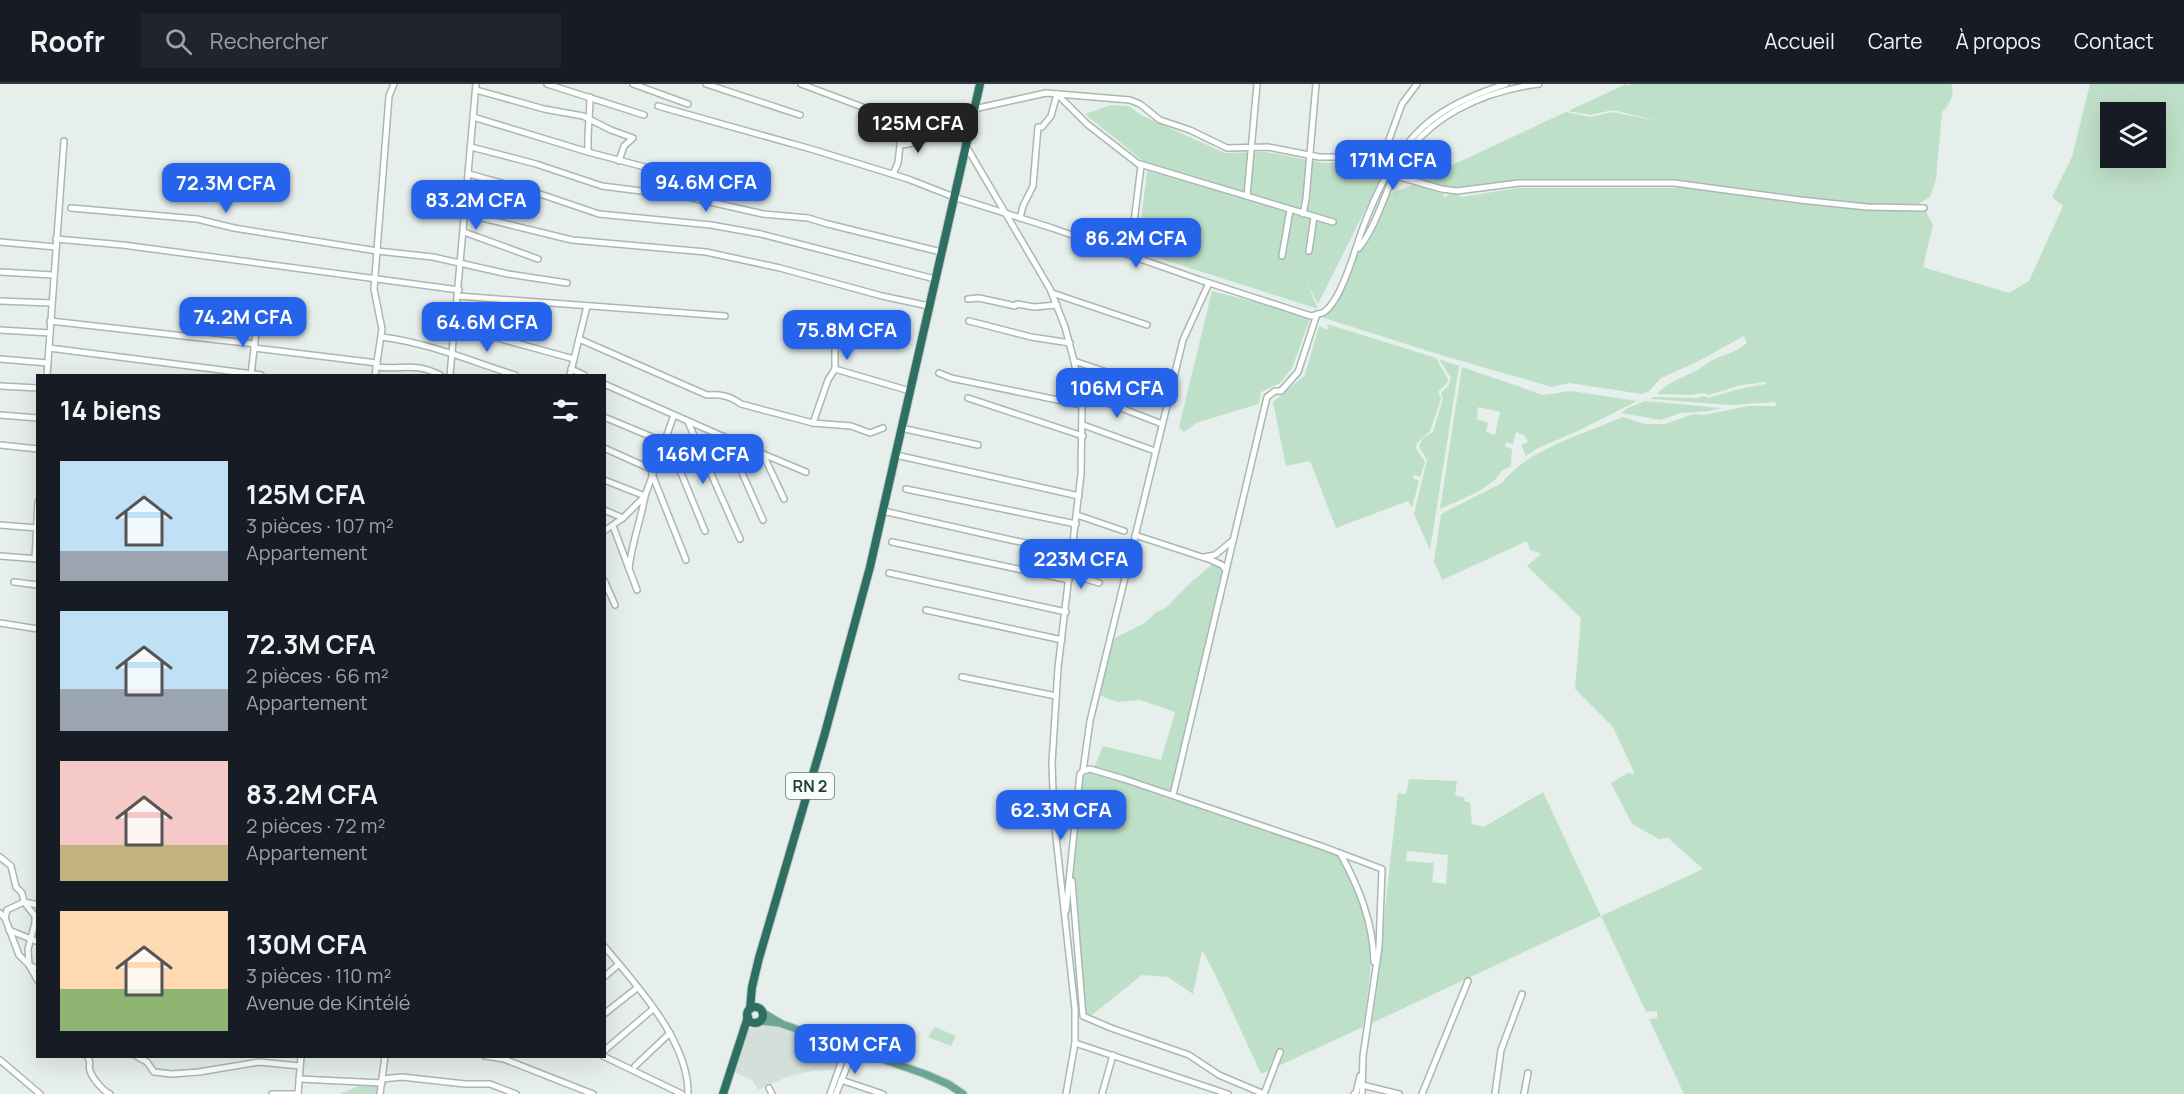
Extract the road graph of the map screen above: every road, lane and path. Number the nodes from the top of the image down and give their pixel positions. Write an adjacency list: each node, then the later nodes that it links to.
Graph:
1 (394, 84): 55 (street)
2 (547, 84): 15 (street)
3 (633, 84): 16 (street)
4 (706, 84): 19 (street)
5 (801, 84): 12 (street)
6 (980, 84): 18 (highway, RN 2)
7 (1257, 84): 30 (street)
8 (1316, 84): 32 (street)
9 (1417, 84): 35 (street)
10 (1506, 84): 39 (street)
11 (1539, 84): 39 (street)
12 (811, 85): 22 (street)
13 (476, 87): 21 (street); 23 (street)
14 (1057, 94): 18 (street); 30 (street); 34 (street); 49 (street)
15 (590, 97): 20 (street); 23 (street)
16 (688, 104)
17 (658, 106): 38 (street)
18 (974, 109): 27 (highway, RN 2)
19 (800, 114)
20 (644, 115)
21 (474, 117): 29 (street); 31 (street)
22 (895, 117): 24 (street); 28 (street)
23 (590, 118): 31 (street); 33 (street)
24 (913, 121): 25 (street); 28 (street)
25 (946, 132): 27 (street); 28 (street)
26 (64, 141): 52 (street)
27 (966, 142): 41 (highway, RN 2); 46 (street)
28 (900, 143): 38 (street)
29 (471, 147): 37 (street); 57 (street)
30 (1252, 149): 32 (street); 40 (street)
31 (588, 152): 33 (street)
32 (1309, 156): 35 (street); 47 (street)
33 (619, 161): 36 (street)
34 (1140, 164): 40 (street); 58 (street)
35 (1378, 170): 39 (street)
36 (660, 171)
37 (469, 174): 45 (street); 65 (street)
38 (893, 174): 41 (street)
39 (1392, 175): 43 (street); 76 (street)
40 (1247, 196): 44 (street)
41 (954, 197): 46 (street); 57 (highway, RN 2)
42 (71, 208): 55 (street)
43 (1924, 208)
44 (1290, 210): 47 (street); 59 (street)
45 (466, 214): 51 (street); 75 (street)
46 (1007, 214): 49 (street); 69 (street)
47 (1303, 214): 48 (street)
48 (1314, 217): 50 (street); 56 (street)
49 (1020, 218): 58 (street)
50 (1333, 222)
51 (464, 232): 60 (street); 61 (street)
52 (56, 239): 54 (street); 64 (street)
53 (0, 242): 54 (street)
54 (56, 247): 63 (street)
55 (376, 250): 61 (street); 64 (street)
56 (1309, 250)
57 (941, 252): 65 (highway, RN 2)
58 (1130, 254): 67 (street)
59 (1282, 256)
60 (538, 259)
61 (461, 264): 66 (street); 68 (street)
62 (0, 272): 63 (street)
63 (53, 274): 72 (street)
64 (374, 279): 68 (street); 86 (street)
65 (935, 279): 75 (highway, RN 2)
66 (567, 283)
67 (1209, 283): 76 (street); 111 (street)
68 (458, 293): 74 (street); 82 (street)
69 (1052, 293): 73 (street); 81 (street)
70 (968, 299): 73 (street)
71 (0, 301): 72 (street)
72 (51, 303): 78 (street)
73 (1057, 305): 88 (street)
74 (587, 306): 77 (street); 87 (street)
75 (929, 306): 109 (highway, RN 2)
76 (1317, 314): 155 (street)
77 (725, 316)
78 (50, 321): 84 (street); 89 (street)
79 (969, 321): 88 (street)
80 (257, 323): 89 (street)
81 (1147, 325)
82 (455, 328): 91 (street); 93 (street)
83 (0, 330): 84 (street)
84 (50, 333): 90 (street)
85 (800, 333): 97 (street)
86 (382, 338): 91 (street); 96 (street)
87 (579, 339): 93 (street); 119 (street)
88 (1070, 343): 94 (street)
89 (254, 346): 96 (street); 101 (street)
90 (49, 348): 95 (street); 101 (street)
91 (452, 353): 104 (street); 105 (street)
92 (0, 359): 95 (street)
93 (574, 359): 98 (street)
94 (1074, 360): 110 (street); 111 (street)
95 (48, 363): 100 (street)
96 (377, 365): 102 (street); 103 (street)
97 (836, 369): 109 (street); 119 (street)
98 (571, 372)
99 (939, 373): 113 (street)
100 (47, 374)
101 (251, 374)
102 (375, 374)
103 (438, 374)
104 (450, 374)
105 (512, 374)
106 (606, 385): 115 (street)
107 (0, 386): 108 (street)
108 (36, 388)
109 (910, 392): 123 (highway, RN 2)
110 (1080, 392): 113 (street); 120 (street)
111 (1169, 393): 120 (street)
112 (968, 398): 124 (street)
113 (1082, 405): 121 (street)
114 (0, 415): 116 (street)
115 (674, 416): 118 (street); 126 (street)
116 (36, 418)
117 (606, 418): 126 (street)
118 (688, 422): 125 (street); 154 (street)
119 (813, 423): 122 (street)
120 (1162, 424): 131 (street)
121 (1083, 425): 124 (street); 131 (street)
122 (883, 428)
123 (901, 428): 128 (street); 133 (highway, RN 2)
124 (1083, 436): 139 (street)
125 (727, 439): 132 (street); 145 (street)
126 (664, 442): 135 (street); 151 (street)
127 (0, 445): 129 (street)
128 (978, 445)
129 (36, 449)
130 (606, 449): 135 (street)
131 (1155, 451): 153 (street)
132 (763, 454): 134 (street); 140 (street)
133 (896, 455): 139 (street); 142 (highway, RN 2)
134 (806, 471)
135 (652, 472): 138 (street); 162 (street)
136 (606, 481): 138 (street)
137 (906, 489): 146 (street)
138 (645, 496): 144 (street); 163 (street)
139 (1079, 496): 143 (street)
140 (784, 499)
141 (606, 511): 144 (street)
142 (883, 511): 157 (street); 205 (highway, RN 2)
143 (1077, 515): 146 (street); 152 (street)
144 (623, 518): 148 (street)
145 (763, 520)
146 (1076, 524): 157 (street)
147 (0, 525): 149 (street)
148 (613, 526): 150 (street); 163 (street)
149 (36, 528)
150 (606, 530)
151 (705, 531)
152 (1124, 531)
153 (1135, 535): 160 (street); 180 (street)
154 (740, 539)
155 (1233, 540): 160 (street); 164 (street)
156 (892, 542): 166 (street)
157 (1073, 548): 159 (street); 166 (street)
158 (0, 556): 161 (street)
159 (1117, 557)
160 (1203, 558): 164 (street)
161 (36, 559)
162 (686, 560)
163 (629, 569): 171 (street)
164 (1226, 570): 181 (street)
165 (889, 573): 174 (street)
166 (1070, 577): 168 (street); 174 (street)
167 (14, 582): 169 (street)
168 (1099, 583)
169 (36, 585)
170 (606, 585): 172 (street)
171 (637, 590)
172 (615, 605)
173 (926, 610): 177 (street)
174 (1066, 612): 177 (street)
175 (0, 623): 176 (street)
176 (36, 628)
177 (1062, 640): 179 (street)
178 (962, 678): 179 (street)
179 (1056, 696): 189 (street)
180 (1083, 771): 181 (street); 184 (street)
181 (1173, 795): 182 (street)
182 (1340, 853): 200 (street); 200 (street)
183 (0, 857): 185 (street)
184 (1071, 870): 189 (street); 210 (street)
185 (24, 902): 186 (street); 187 (street); 188 (street)
186 (36, 905)
187 (2, 915): 190 (street)
188 (36, 916): 191 (street)
189 (1065, 922): 207 (street)
190 (9, 930): 191 (street); 195 (street)
191 (30, 938): 192 (street); 195 (street)
192 (36, 941)
193 (606, 948): 194 (street)
194 (619, 964): 197 (street); 201 (street)
195 (28, 965): 196 (street); 198 (street)
196 (36, 968)
197 (606, 975)
198 (36, 978)
199 (1468, 981): 247 (street)
200 (1374, 982): 219 (street)
201 (637, 987): 203 (street); 204 (street)
202 (1522, 994): 248 (street)
203 (653, 1009): 206 (street); 209 (street)
204 (606, 1012)
205 (754, 1015): 208 (main road); 236 (highway, RN 2)
206 (670, 1033): 221 (street); 235 (street)
207 (1075, 1043): 211 (street); 241 (street)
208 (851, 1047): 224 (street); 237 (street); 240 (main road)
209 (606, 1049)
210 (1280, 1052)
211 (1113, 1055): 242 (street); 243 (street)
212 (606, 1057): 234 (street)
213 (88, 1058): 228 (street)
214 (140, 1058): 220 (street)
215 (301, 1058): 220 (street)
216 (385, 1058): 225 (street)
217 (497, 1058): 233 (street)
218 (0, 1060): 227 (street)
219 (1363, 1063): 226 (street); 244 (street)
220 (300, 1066): 223 (street)
221 (634, 1066)
222 (1528, 1073): 249 (street)
223 (299, 1079): 225 (street); 230 (street)
224 (841, 1080): 238 (street); 239 (street)
225 (382, 1081): 231 (street); 232 (street)
226 (1362, 1085): 245 (street); 246 (street)
227 (40, 1094)
228 (110, 1094)
229 (272, 1094): 230 (street)
230 (298, 1094)
231 (381, 1094)
232 (516, 1094)
233 (593, 1094)
234 (682, 1094)
235 (688, 1094)
236 (723, 1094)
237 (830, 1094)
238 (836, 1094)
239 (883, 1094)
240 (963, 1094)
241 (1066, 1094)
242 (1102, 1094)
243 (1228, 1094)
244 (1354, 1094)
245 (1362, 1094)
246 (1400, 1094)
247 (1422, 1094)
248 (1495, 1094)
249 (1524, 1094)

